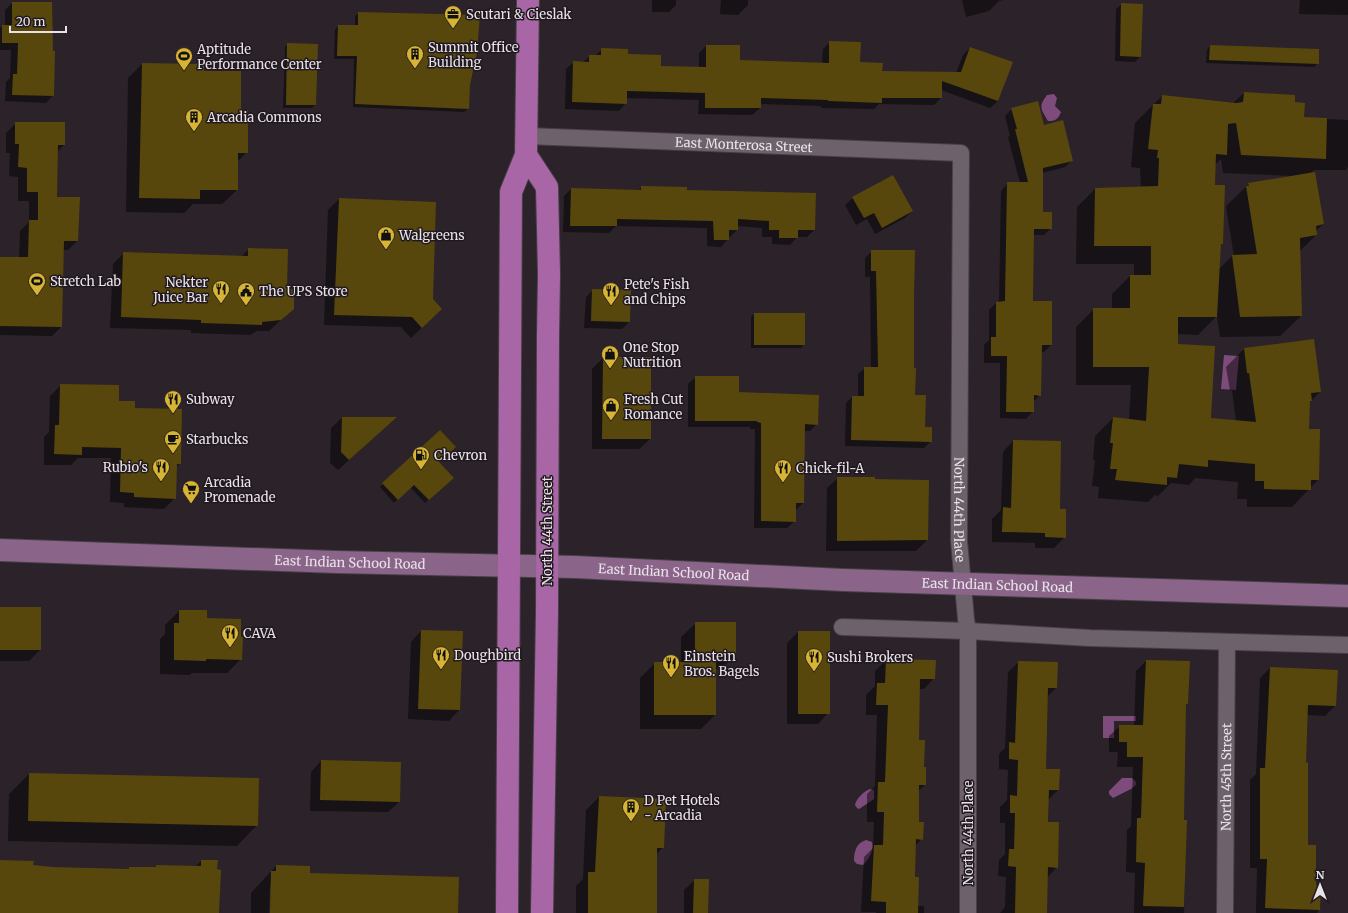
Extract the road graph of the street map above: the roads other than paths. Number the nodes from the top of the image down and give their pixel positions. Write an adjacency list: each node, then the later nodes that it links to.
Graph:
1 (528, 0): 2 (main road)
2 (527, 145): 3 (street, East Monterosa Street); 5 (main road); 6 (main road, North 44th Street)
3 (961, 153): 7 (street, North 44th Place)
4 (0, 550): 5 (main road, East Indian School Road)
5 (510, 566): 6 (main road, East Indian School Road); 13 (main road)
6 (547, 566): 7 (main road, East Indian School Road); 14 (main road, North 44th Street)
7 (962, 583): 8 (main road, East Indian School Road); 10 (street, North 44th Place)
8 (1348, 596)
9 (842, 627): 10 (street)
10 (968, 631): 11 (street); 15 (street, North 44th Place)
11 (1227, 642): 12 (street); 16 (street, North 45th Street)
12 (1348, 645)
13 (507, 913)
14 (542, 913)
15 (968, 913)
16 (1225, 913)

